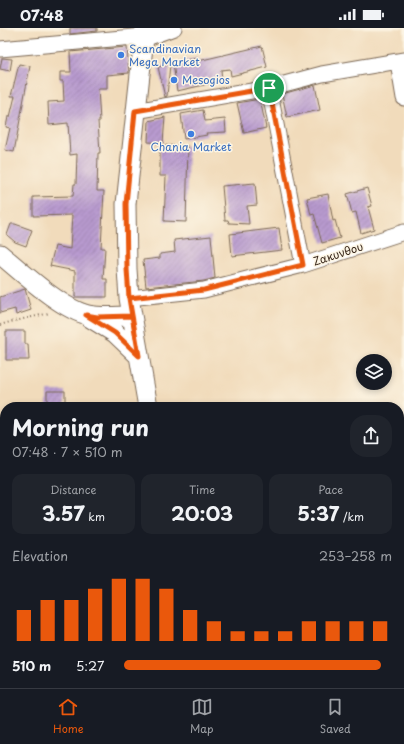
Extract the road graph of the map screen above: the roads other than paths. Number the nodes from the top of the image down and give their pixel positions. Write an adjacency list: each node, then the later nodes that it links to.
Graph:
1 (174, 28): 2 (street)
2 (145, 34): 3 (street); 7 (main road)
3 (0, 49)
4 (401, 61): 5 (street); 6 (street)
5 (269, 88): 7 (street); 10 (street)
6 (404, 98)
7 (135, 111): 11 (main road)
8 (404, 232): 10 (street, Ζακυνθου)
9 (0, 254): 12 (main road)
10 (303, 265): 11 (street, Ζακυνθου)
11 (130, 307): 12 (main road); 13 (main road)
12 (86, 315): 13 (main road)
13 (139, 356): 14 (main road)
14 (147, 402)

